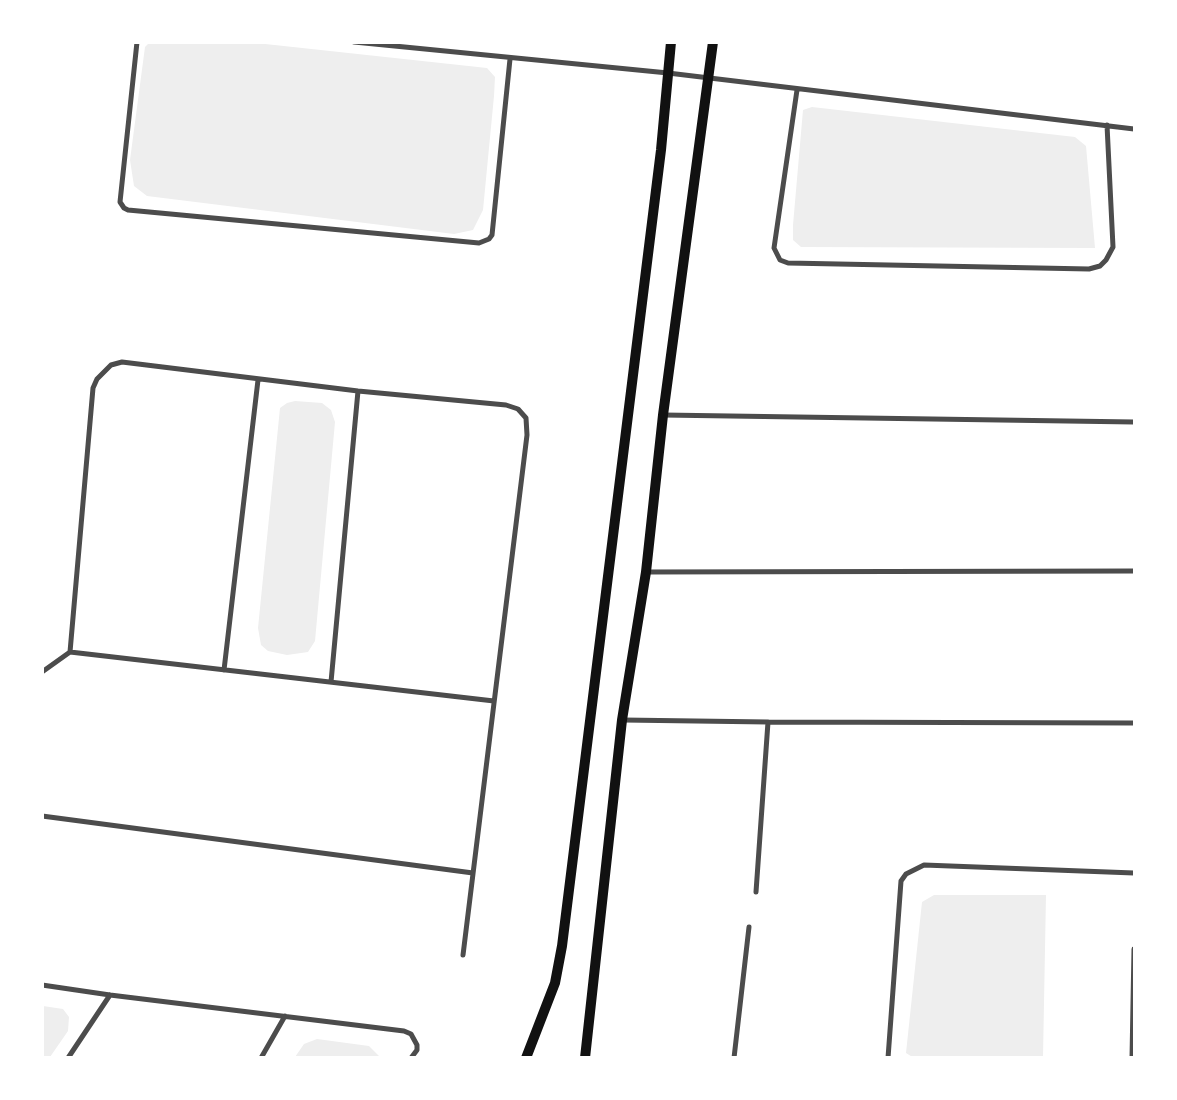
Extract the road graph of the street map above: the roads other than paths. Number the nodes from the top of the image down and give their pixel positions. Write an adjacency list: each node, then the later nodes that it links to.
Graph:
1 (137, 42): 5 (street)
2 (354, 42): 5 (street)
3 (672, 42): 6 (main road)
4 (714, 42): 7 (main road)
5 (510, 59): 6 (street)
6 (668, 73): 7 (street); 38 (main road)
7 (710, 78): 8 (street); 13 (main road)
8 (798, 90): 9 (street); 9 (street)
9 (1107, 126): 10 (street)
10 (1134, 129)
11 (258, 380): 12 (street); 17 (street); 18 (street)
12 (358, 391): 20 (street); 21 (street)
13 (663, 415): 14 (street); 16 (main road)
14 (1134, 422)
15 (1134, 571): 16 (street)
16 (646, 572): 22 (main road)
17 (70, 652): 18 (street); 19 (street)
18 (224, 670): 20 (street)
19 (42, 672)
20 (331, 682): 21 (street)
21 (494, 701): 27 (street)
22 (622, 720): 23 (street); 39 (main road)
23 (768, 722): 24 (street); 28 (street)
24 (1134, 723)
25 (44, 816): 27 (street)
26 (1134, 872): 41 (street)
27 (473, 873): 31 (street)
28 (756, 892)
29 (749, 927): 40 (street)
30 (1134, 949): 42 (street)
31 (463, 955)
32 (42, 985): 33 (street)
33 (110, 995): 34 (street); 35 (street)
34 (284, 1016): 36 (street); 37 (street)
35 (68, 1058)
36 (261, 1058)
37 (411, 1058)
38 (526, 1058)
39 (585, 1058)
40 (734, 1058)
41 (888, 1058)
42 (1132, 1058)

